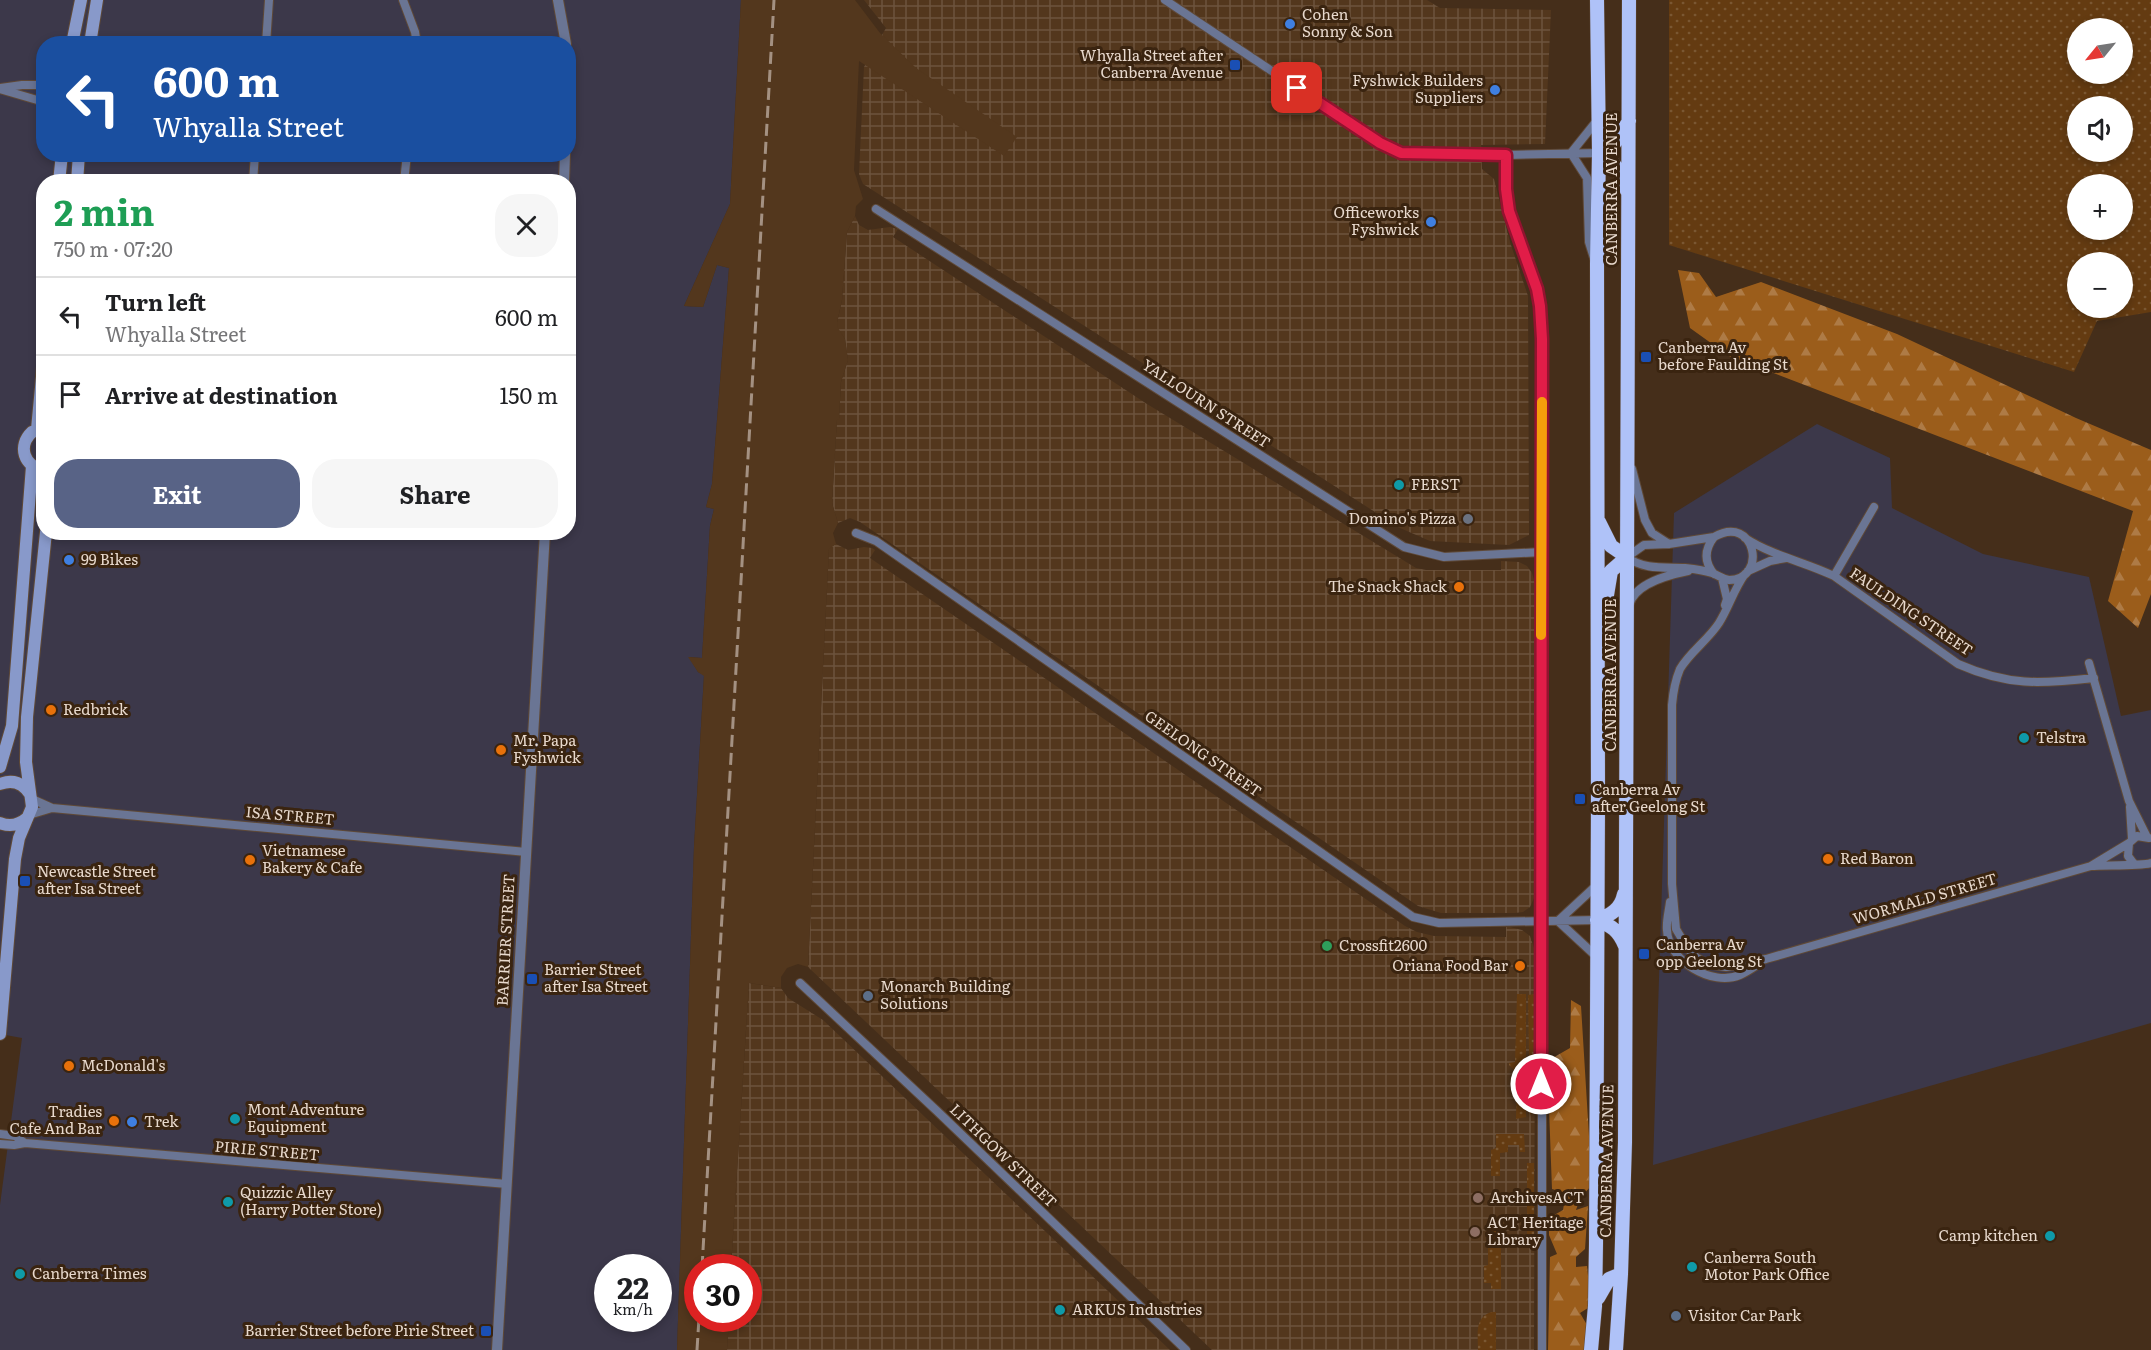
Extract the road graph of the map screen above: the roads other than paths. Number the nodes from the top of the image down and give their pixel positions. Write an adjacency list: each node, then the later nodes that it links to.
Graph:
1 (81, 0): 9 (main road)
2 (97, 0): 10 (main road)
3 (269, 0): 11 (street)
4 (403, 0): 12 (street)
5 (558, 0): 13 (street)
6 (1165, 0): 21 (street)
7 (1597, 0): 17 (highway, CANBERRA AVENUE)
8 (1629, 0): 18 (highway, CANBERRA AVENUE)
9 (74, 36)
10 (91, 36)
11 (267, 36)
12 (416, 36)
13 (565, 36)
14 (36, 85): 15 (street)
15 (0, 88): 16 (street)
16 (36, 99)
17 (1599, 117): 19 (street, CANBERRA AVENUE); 20 (highway, CANBERRA AVENUE)
18 (1629, 120): 20 (highway); 22 (highway, CANBERRA AVENUE)
19 (1572, 153): 20 (street); 21 (street); 24 (street)
20 (1599, 153): 22 (highway); 24 (highway, CANBERRA AVENUE)
21 (1506, 155): 37 (street)
22 (1629, 195): 26 (highway, CANBERRA AVENUE)
23 (876, 209): 37 (street, YALLOURN STREET)
24 (1597, 264): 30 (highway, CANBERRA AVENUE)
25 (36, 431): 27 (main road)
26 (1627, 448): 36 (street); 38 (highway, CANBERRA AVENUE)
27 (36, 466)
28 (36, 488): 49 (main road)
29 (1874, 507): 43 (street)
30 (1597, 516): 38 (highway); 46 (highway, CANBERRA AVENUE)
31 (856, 533): 66 (street, GEELONG STREET)
32 (1714, 537): 33 (street); 36 (street); 42 (street)
33 (1745, 538): 39 (street, FAULDING STREET); 41 (street)
34 (45, 540): 51 (main road)
35 (544, 540): 58 (street, BARRIER STREET)
36 (1669, 544): 38 (street)
37 (1542, 552): 66 (street)
38 (1627, 557): 40 (street); 45 (highway, CANBERRA AVENUE); 46 (highway)
39 (1786, 558): 41 (street); 43 (street, FAULDING STREET)
40 (1697, 569): 42 (street); 45 (street)
41 (1747, 572): 42 (street); 44 (street, WORMALD STREET)
42 (1718, 576): 44 (street, WORMALD STREET)
43 (1834, 576): 48 (street, FAULDING STREET)
44 (1721, 620): 61 (street, WORMALD STREET)
45 (1627, 626): 62 (highway, CANBERRA AVENUE)
46 (1597, 663): 63 (highway, CANBERRA AVENUE)
47 (2089, 663): 48 (street)
48 (2094, 678): 52 (street)
49 (0, 767)
50 (0, 784): 51 (main road)
51 (31, 797): 53 (street, ISA STREET); 54 (main road)
52 (2129, 801): 56 (street); 57 (street)
53 (52, 808): 54 (street, ISA STREET); 58 (street, ISA STREET)
54 (28, 816): 55 (main road); 70 (main road)
55 (0, 823)
56 (2150, 838): 57 (street, WORMALD STREET)
57 (2130, 841): 60 (street); 61 (street, WORMALD STREET)
58 (526, 852): 74 (street, BARRIER STREET)
59 (2151, 863): 60 (street, WORMALD STREET)
60 (2134, 864): 61 (street, WORMALD STREET)
61 (2091, 866)
62 (1627, 882): 64 (highway); 67 (highway, CANBERRA AVENUE)
63 (1598, 884): 64 (highway, CANBERRA AVENUE); 65 (street)
64 (1598, 920): 65 (street, GEELONG STREET); 67 (highway); 68 (highway, CANBERRA AVENUE)
65 (1558, 921): 66 (street, GEELONG STREET); 68 (street)
66 (1540, 922): 80 (street)
67 (1626, 949): 76 (highway, CANBERRA AVENUE)
68 (1597, 957): 75 (highway, CANBERRA AVENUE)
69 (800, 983): 79 (street, LITHGOW STREET)
70 (0, 1034)
71 (0, 1134): 72 (street, PIRIE STREET)
72 (25, 1143): 73 (street, PIRIE STREET); 74 (street, PIRIE STREET)
73 (0, 1144)
74 (507, 1184): 78 (street, BARRIER STREET)
75 (1596, 1244): 76 (highway); 77 (highway, CANBERRA AVENUE)
76 (1621, 1274): 77 (highway); 82 (highway, CANBERRA AVENUE)
77 (1595, 1306): 81 (highway, CANBERRA AVENUE)
78 (498, 1350)
79 (1186, 1350)
80 (1542, 1350)
81 (1591, 1350)
82 (1616, 1350)

